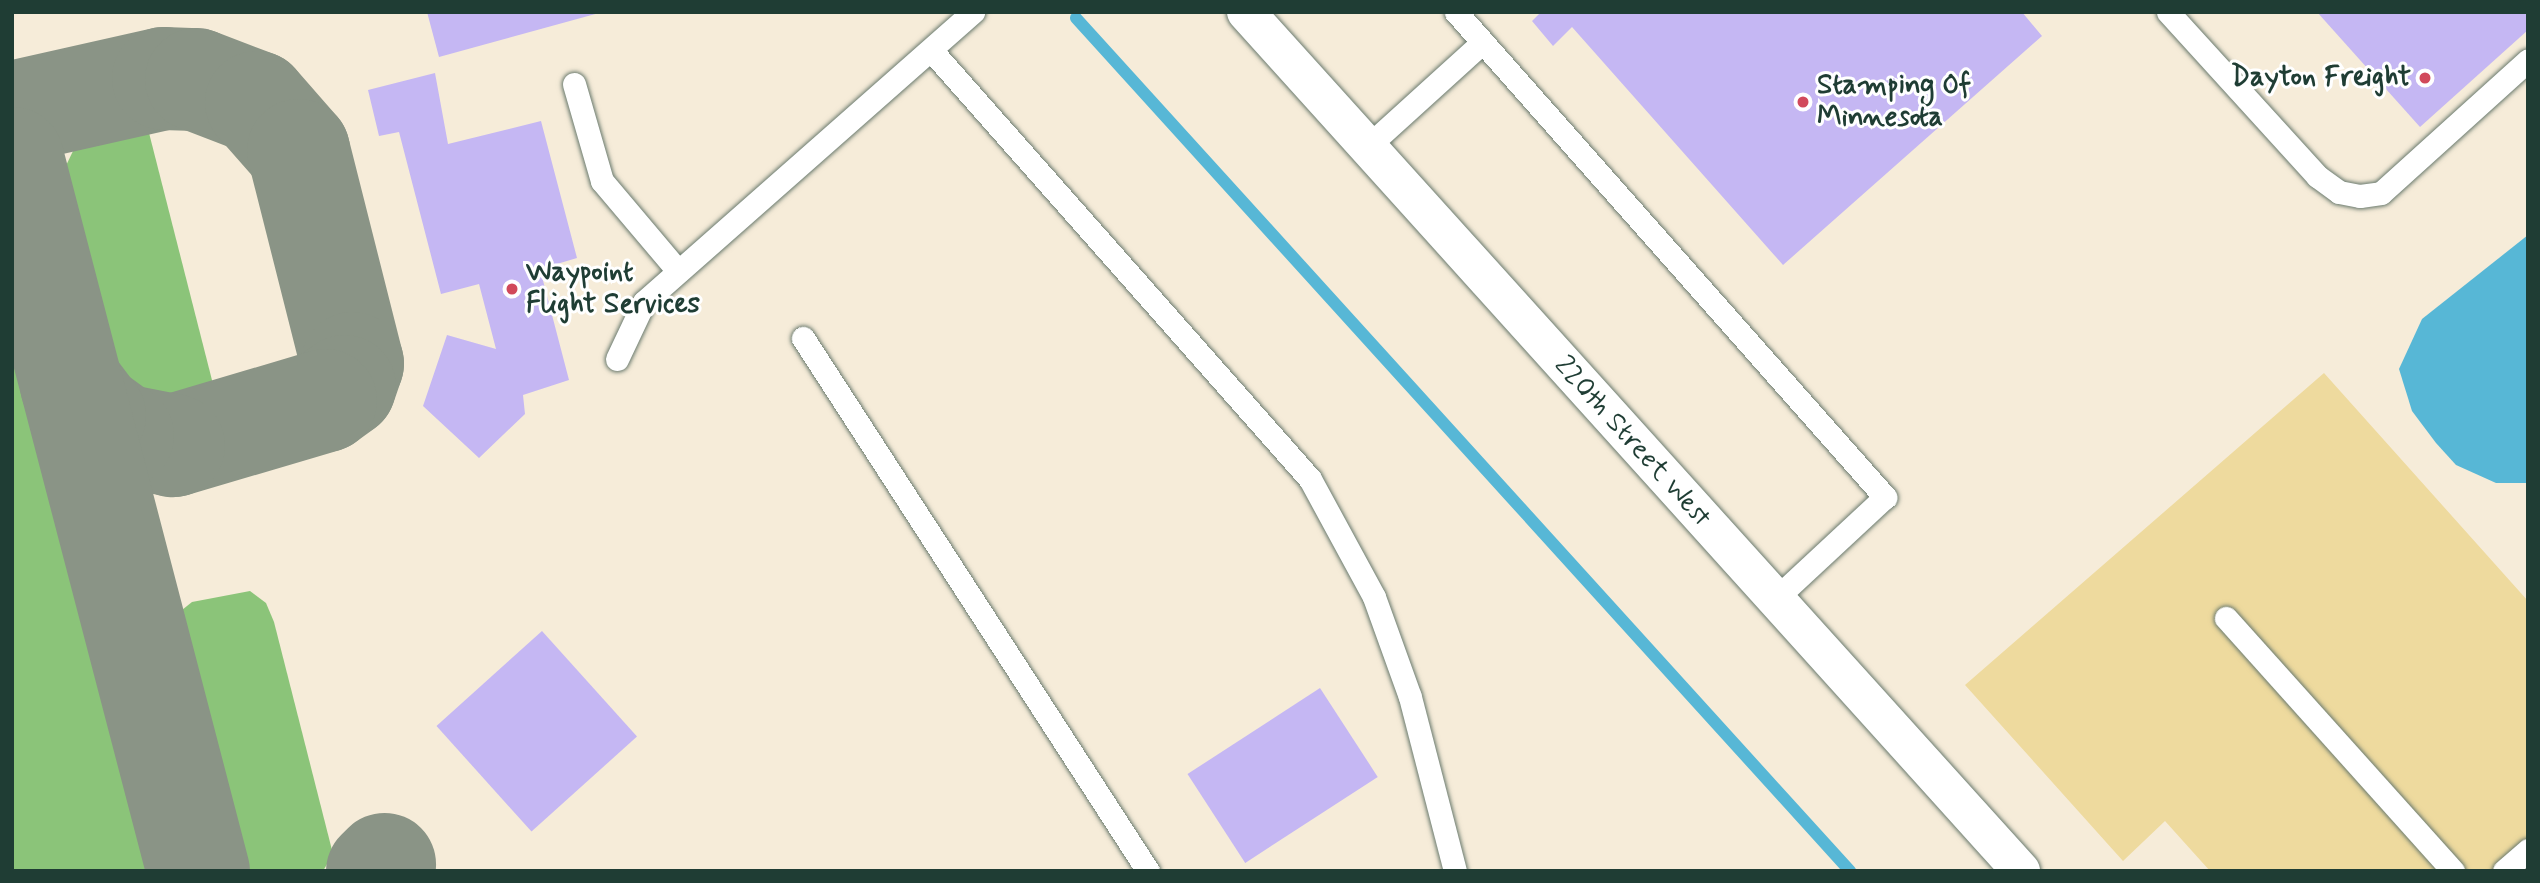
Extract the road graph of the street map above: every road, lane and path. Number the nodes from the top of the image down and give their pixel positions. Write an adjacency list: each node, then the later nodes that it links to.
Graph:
1 (973, 12): 6 (lane)
2 (1246, 12): 9 (street, 220th Street West)
3 (1456, 12): 5 (lane)
4 (2168, 12): 7 (lane)
5 (1483, 42): 9 (lane); 13 (lane)
6 (931, 50): 10 (lane); 17 (lane)
7 (2528, 60)
8 (574, 84): 10 (lane)
9 (1367, 147): 13 (street, 220th Street West)
10 (678, 271): 12 (lane)
11 (803, 338): 16 (lane)
12 (617, 359)
13 (1774, 600): 18 (street, 220th Street West)
14 (2227, 618): 19 (lane)
15 (2528, 850): 20 (lane)
16 (1148, 871)
17 (1455, 871)
18 (2021, 871)
19 (2453, 871)
20 (2504, 871)

